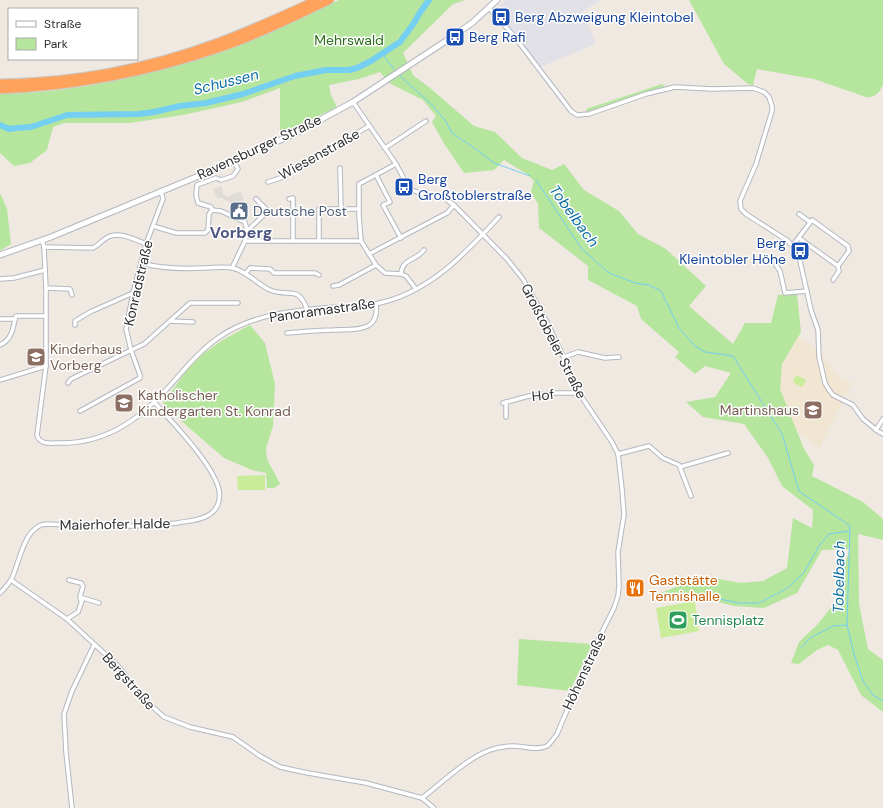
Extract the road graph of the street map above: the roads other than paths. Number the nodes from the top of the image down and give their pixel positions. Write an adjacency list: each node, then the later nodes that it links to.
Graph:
1 (316, 0): 5 (highway)
2 (330, 0): 6 (highway)
3 (497, 0): 4 (main road, Ravensburger Straße)
4 (489, 8): 7 (main road, Ravensburger Straße); 37 (street)
5 (0, 84)
6 (0, 90)
7 (352, 102): 9 (street, Großtobeler Straße); 11 (main road, Ravensburger Straße)
8 (426, 121): 10 (street)
9 (369, 126): 10 (street, Großtobeler Straße); 15 (street, Wiesenstraße)
10 (385, 148): 12 (street, Großtobeler Straße)
11 (234, 161): 16 (main road, Ravensburger Straße); 22 (street)
12 (396, 164): 14 (street); 19 (street, Großtobeler Straße)
13 (340, 168): 20 (street)
14 (376, 175): 21 (street); 29 (street)
15 (268, 182)
16 (161, 191): 26 (street, Konradstraße); 31 (main road, Ravensburger Straße)
17 (256, 199): 27 (street)
18 (289, 199): 32 (street)
19 (454, 205): 28 (street, Großtobeler Straße); 29 (street)
20 (340, 209): 21 (street); 34 (street)
21 (359, 209): 35 (street)
22 (212, 210): 26 (street); 27 (street)
23 (799, 214): 25 (street)
24 (499, 217): 28 (street, Panoramastraße)
25 (810, 222): 30 (street); 45 (street)
26 (152, 226): 36 (street, Konradstraße)
27 (247, 231): 33 (street)
28 (483, 234): 55 (street, Panoramastraße); 72 (street, Großtobeler Straße)
29 (401, 238): 40 (street)
30 (799, 238): 37 (street); 45 (street)
31 (42, 240): 38 (street); 41 (main road, Ravensburger Straße)
32 (293, 240): 33 (street); 34 (street)
33 (245, 241): 46 (street)
34 (319, 241): 35 (street)
35 (361, 241): 40 (street)
36 (146, 244): 38 (street); 42 (street, Konradstraße)
37 (794, 245): 56 (street)
38 (44, 247): 47 (street)
39 (424, 250): 49 (street)
40 (369, 254): 43 (street)
41 (0, 255)
42 (141, 263): 46 (street); 57 (street, Konradstraße)
43 (376, 265): 49 (street); 53 (street)
44 (776, 265): 56 (street)
45 (838, 266): 52 (street)
46 (232, 268): 48 (street)
47 (45, 270): 51 (street); 54 (street)
48 (246, 273): 50 (street); 61 (street)
49 (401, 274): 55 (street)
50 (319, 275)
51 (0, 279)
52 (833, 280)
53 (333, 286)
54 (46, 288): 58 (street); 62 (street)
55 (416, 289): 60 (street, Panoramastraße)
56 (807, 291): 81 (street)
57 (133, 293): 67 (street); 70 (street, Konradstraße)
58 (72, 295)
59 (238, 303): 65 (street)
60 (376, 304): 61 (street, Panoramastraße); 68 (street)
61 (307, 309): 77 (street, Panoramastraße)
62 (45, 316): 64 (street); 73 (street)
63 (0, 319): 64 (street)
64 (15, 319): 69 (street)
65 (170, 322): 66 (street); 70 (street)
66 (194, 322)
67 (75, 325)
68 (287, 333)
69 (0, 345)
70 (131, 350): 75 (street); 78 (street, Konradstraße)
71 (619, 356): 72 (street)
72 (564, 357): 76 (street, Großtobeler Straße)
73 (46, 366): 74 (street); 77 (street, Panoramastraße)
74 (0, 380)
75 (68, 383)
76 (580, 393): 79 (street, Hof); 84 (street, Großtobeler Straße)
77 (154, 402): 87 (street, Maierhofer Halde)
78 (80, 411)
79 (506, 418)
80 (883, 419): 81 (street)
81 (876, 430): 82 (street)
82 (883, 434)
83 (728, 453): 85 (street)
84 (618, 454): 85 (street); 94 (street, Höhenstraße)
85 (680, 467): 86 (street)
86 (691, 496)
87 (11, 580): 89 (street, Maierhofer Halde); 92 (street, Bergstraße)
88 (69, 580): 90 (street)
89 (0, 593)
90 (82, 601): 91 (street); 92 (street)
91 (99, 602)
92 (66, 619): 93 (street, Bergstraße)
93 (94, 645): 94 (street, Bergstraße); 95 (street)
94 (422, 798): 96 (street)
95 (72, 808)
96 (434, 808)

